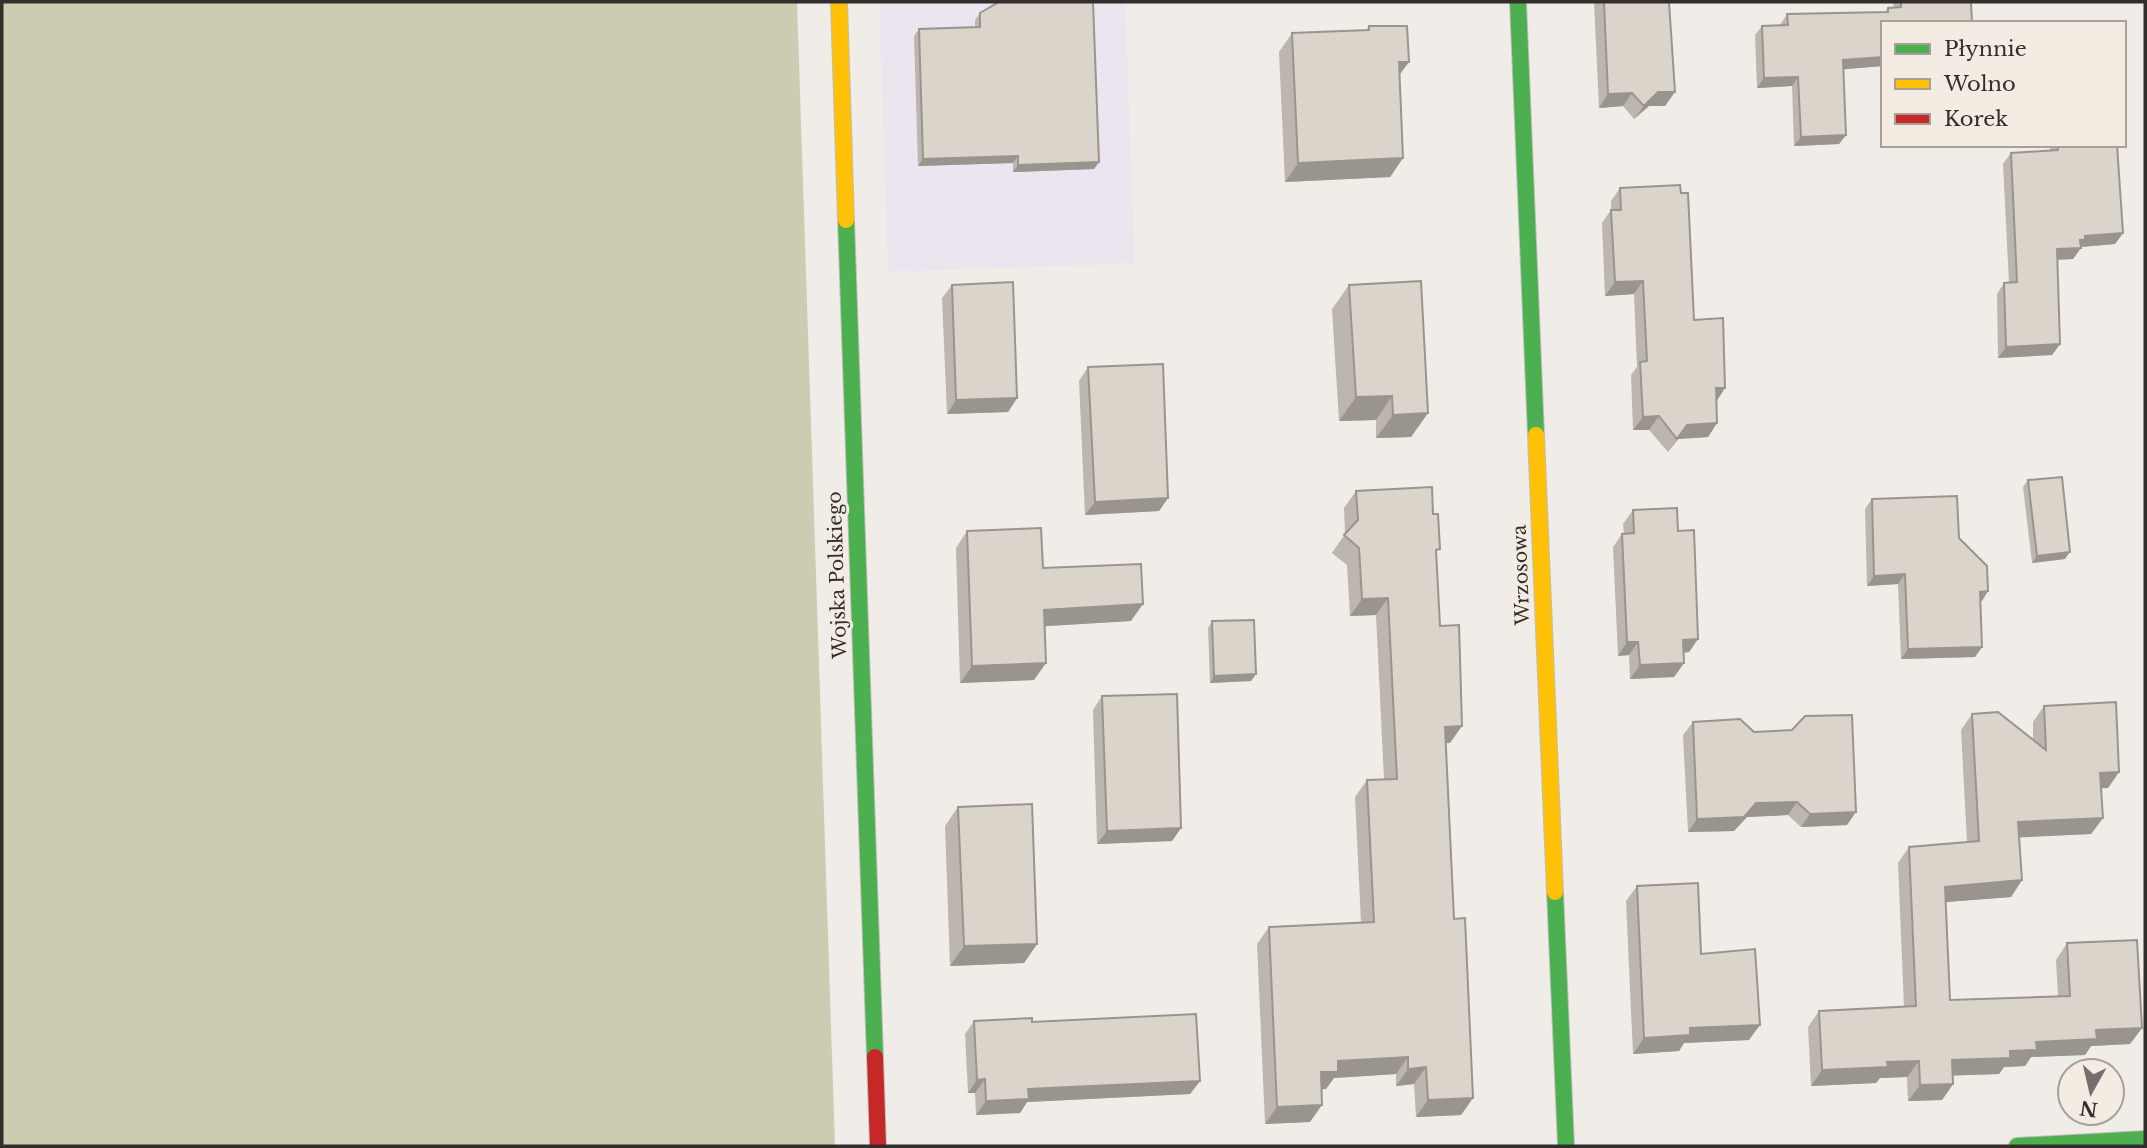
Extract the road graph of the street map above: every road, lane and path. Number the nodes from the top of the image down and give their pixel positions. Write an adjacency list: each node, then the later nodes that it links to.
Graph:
1 (839, 2): 4 (street, Wojska Polskiego)
2 (1518, 2): 5 (street, Wrzosowa)
3 (2145, 1139): 6 (street)
4 (878, 1146)
5 (1566, 1146)
6 (2017, 1146)

